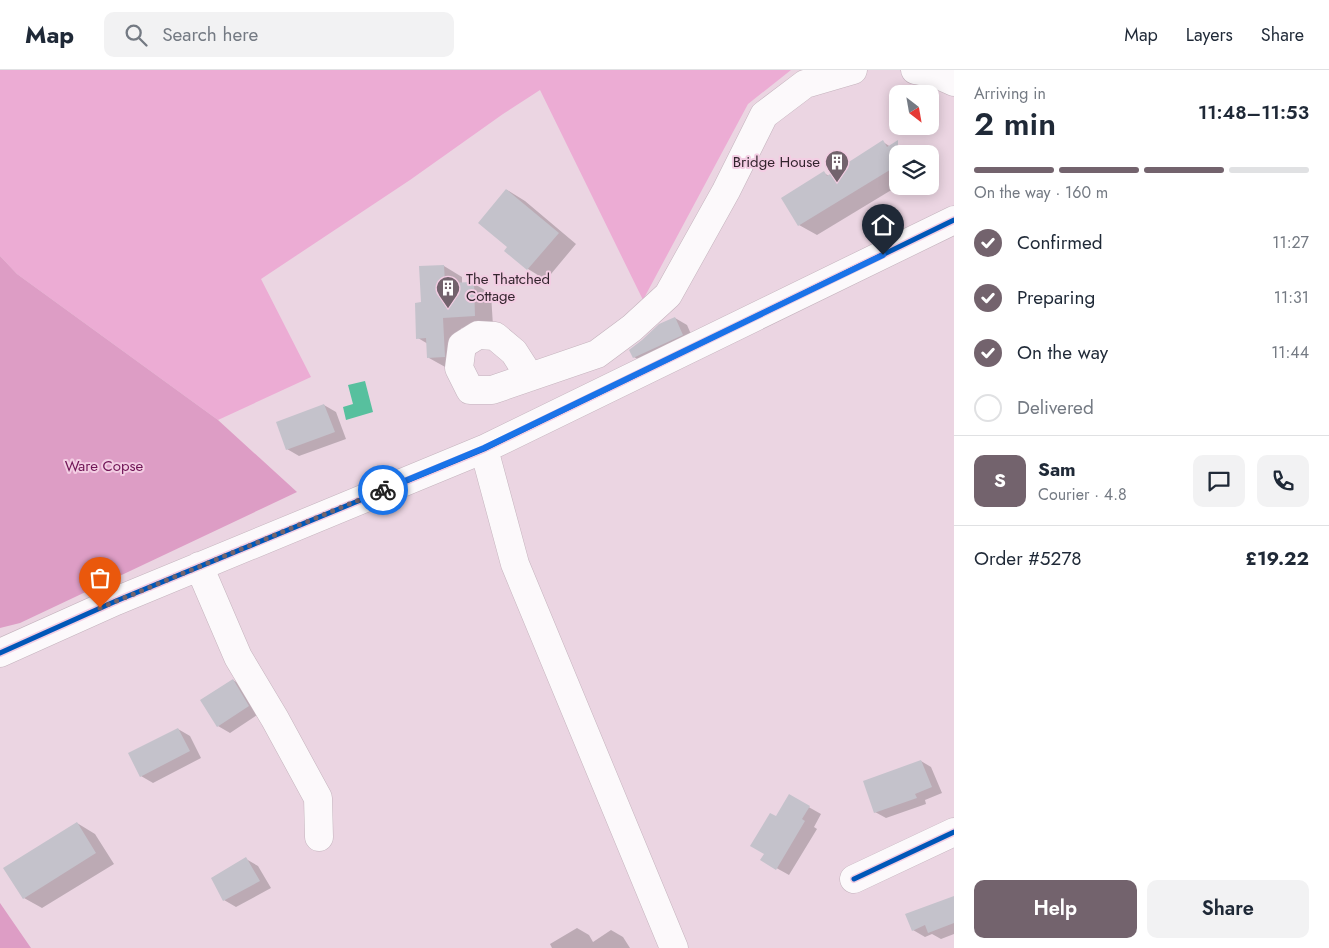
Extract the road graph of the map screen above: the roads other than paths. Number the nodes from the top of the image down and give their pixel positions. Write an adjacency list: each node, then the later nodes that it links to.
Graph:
1 (853, 70): 5 (street)
2 (915, 70): 3 (street)
3 (954, 82)
4 (954, 220): 6 (street)
5 (530, 377)
6 (484, 448): 7 (street); 12 (street)
7 (199, 566): 8 (street); 10 (street)
8 (0, 653)
9 (954, 832): 11 (street)
10 (320, 837)
11 (854, 879)
12 (674, 948)

